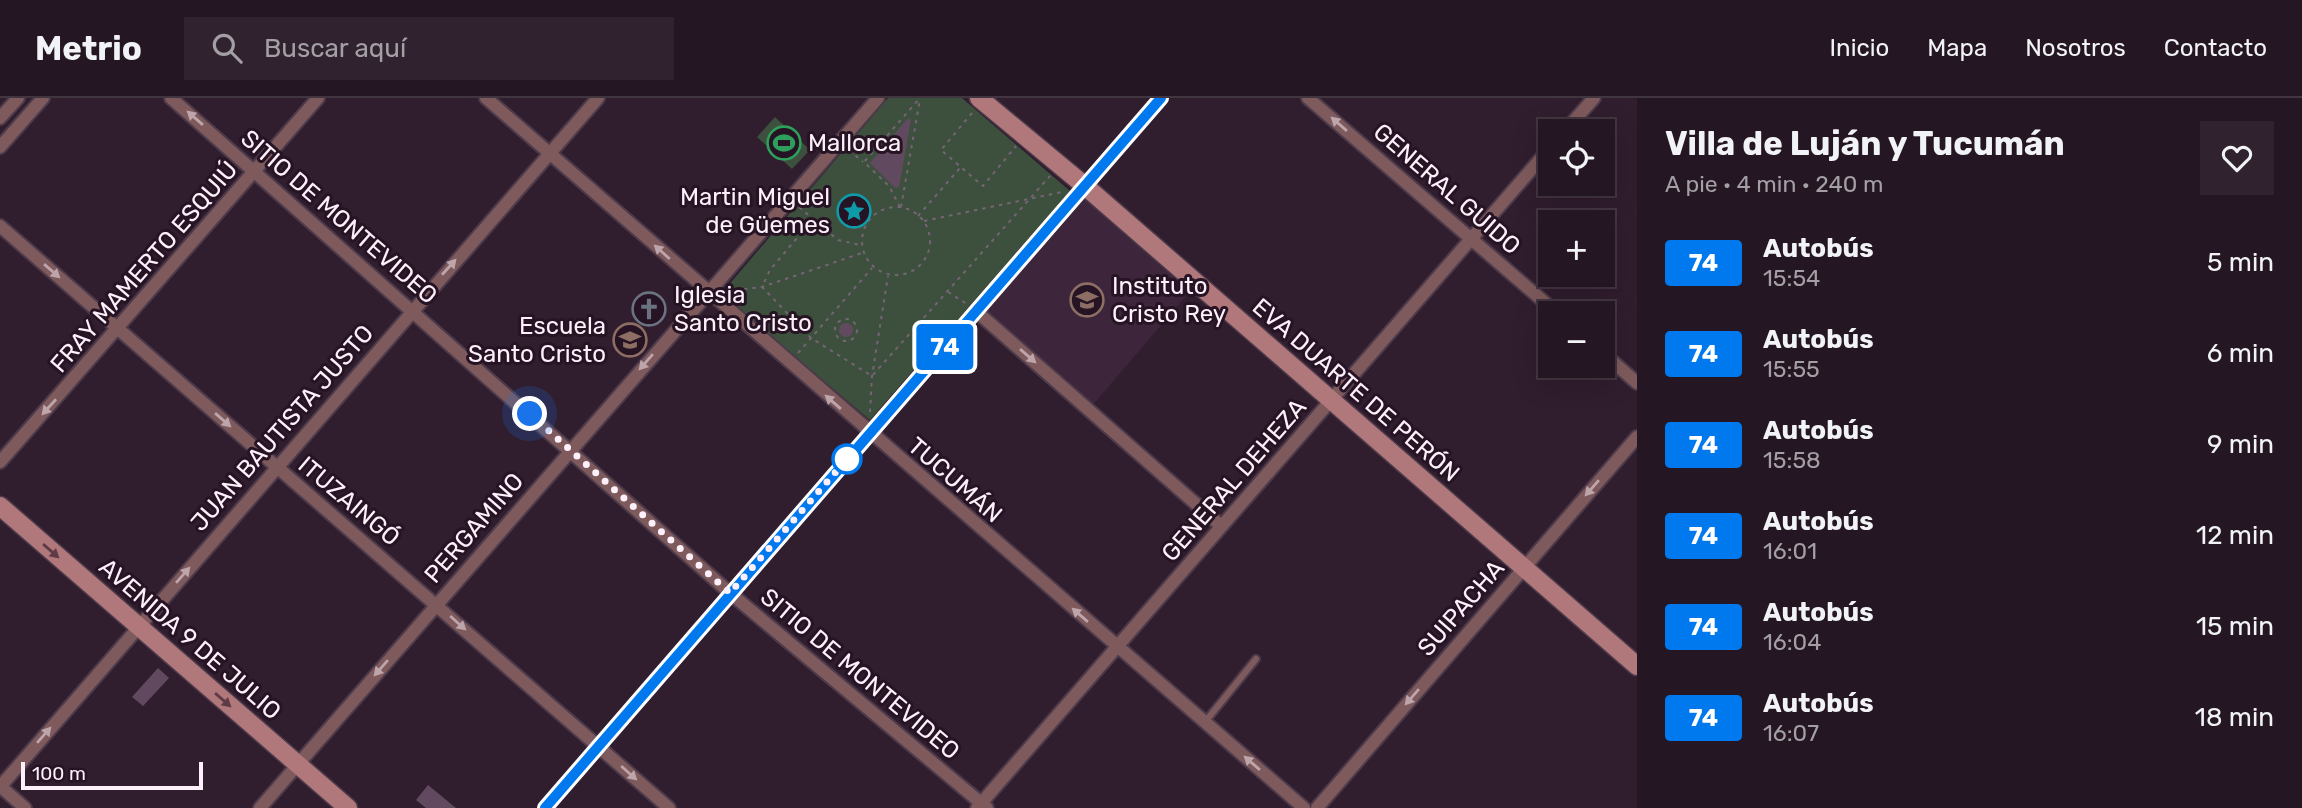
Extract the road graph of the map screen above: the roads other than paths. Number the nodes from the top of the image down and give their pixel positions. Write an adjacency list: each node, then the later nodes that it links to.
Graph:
1 (18, 98): 12 (street)
2 (43, 98): 14 (street)
3 (171, 98): 17 (street, SITIO DE MONTEVIDEO, one-way to 3)
4 (318, 98): 17 (street, FRAY MAMERTO ESQUIÚ)
5 (486, 98): 15 (street, TUCUMÁN)
6 (598, 98): 15 (street, JUAN BAUTISTA JUSTO)
7 (878, 98): 21 (street, PERGAMINO)
8 (1161, 98): 18 (street)
9 (1308, 98): 20 (street, GENERAL GUIDO, one-way to 9)
10 (1594, 98): 13 (street)
11 (980, 100): 18 (main road, EVA DUARTE DE PERÓN)
12 (0, 118)
13 (1576, 119)
14 (0, 147)
15 (551, 152): 21 (street, TUCUMÁN, one-way to 15); 23 (street, JUAN BAUTISTA JUSTO, one-way to 15)
16 (1538, 162): 20 (street, GENERAL DEHEZA)
17 (255, 171): 23 (street, SITIO DE MONTEVIDEO); 25 (street, FRAY MAMERTO ESQUIÚ)
18 (1085, 186): 24 (street); 28 (main road, EVA DUARTE DE PERÓN)
19 (0, 226): 25 (street, ITUZAINGÓ, one-way to 25)
20 (1472, 238): 22 (street, GENERAL GUIDO); 28 (street, GENERAL DEHEZA)
21 (708, 293): 29 (street, TUCUMÁN, one-way to 21); 31 (street, PERGAMINO, one-way to 31)
22 (1544, 301)
23 (412, 309): 31 (street, SITIO DE MONTEVIDEO); 33 (street, JUAN BAUTISTA JUSTO)
24 (976, 311): 29 (street); 35 (street, one-way to 35)
25 (119, 328): 32 (street, FRAY MAMERTO ESQUIÚ, one-way to 32); 33 (street, ITUZAINGÓ, one-way to 33)
26 (1615, 364): 27 (street)
27 (1637, 383)
28 (1331, 401): 35 (street, GENERAL DEHEZA); 36 (main road, EVA DUARTE DE PERÓN)
29 (870, 434): 37 (street); 40 (street, TUCUMÁN, one-way to 29)
30 (1637, 437): 36 (street, SUIPACHA, one-way to 36)
31 (570, 450): 37 (street, SITIO DE MONTEVIDEO); 38 (street, PERGAMINO)
32 (0, 462)
33 (276, 466): 38 (street, ITUZAINGÓ); 39 (street, JUAN BAUTISTA JUSTO, one-way to 33)
34 (0, 506): 39 (main road, AVENIDA 9 DE JULIO, one-way to 39)
35 (1220, 525): 40 (street, GENERAL DEHEZA)
36 (1523, 568): 42 (main road, EVA DUARTE DE PERÓN); 54 (street, SUIPACHA, one-way to 54)
37 (730, 593): 44 (street); 47 (street, SITIO DE MONTEVIDEO)
38 (436, 603): 44 (street, ITUZAINGÓ, one-way to 44); 45 (street, PERGAMINO, one-way to 45)
39 (138, 626): 45 (main road, AVENIDA 9 DE JULIO, one-way to 45); 46 (street, JUAN BAUTISTA JUSTO, one-way to 39)
40 (1117, 646): 43 (street, TUCUMÁN); 47 (street, GENERAL DEHEZA)
41 (1256, 659): 43 (lane)
42 (1637, 666)
43 (1205, 722): 53 (street, TUCUMÁN, one-way to 43)
44 (599, 746): 51 (street); 52 (street, ITUZAINGÓ, one-way to 52)
45 (297, 765): 49 (street, PERGAMINO); 50 (main road, AVENIDA 9 DE JULIO)
46 (0, 786): 48 (street)
47 (982, 806)
48 (25, 808)
49 (260, 808)
50 (348, 808)
51 (545, 808)
52 (669, 808)
53 (1304, 808)
54 (1317, 808)

